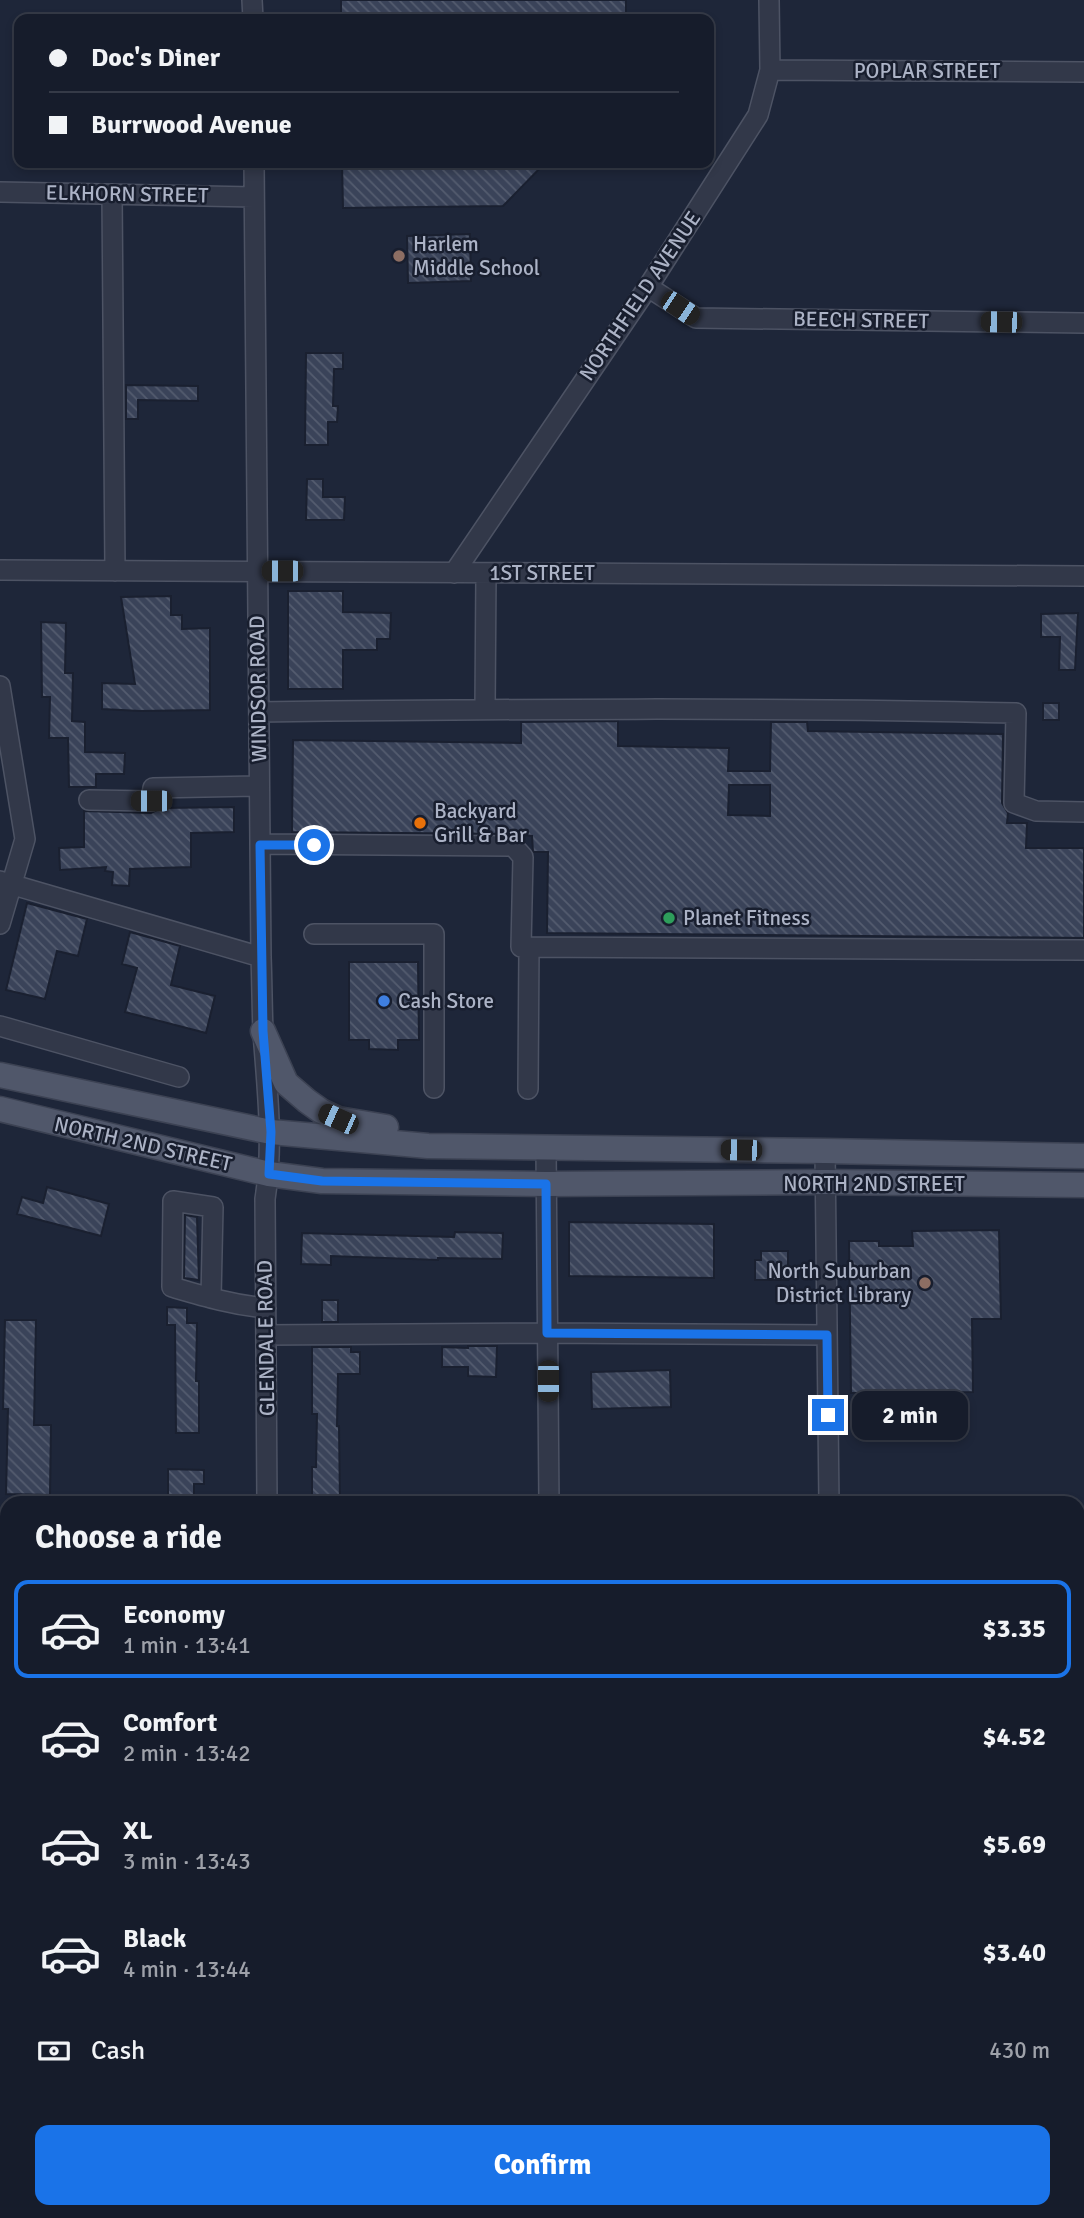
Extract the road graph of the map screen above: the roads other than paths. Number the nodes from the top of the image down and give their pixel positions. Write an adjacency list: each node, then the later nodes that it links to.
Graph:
1 (769, 0): 2 (street, NORTHFIELD AVENUE)
2 (770, 70): 3 (street, POPLAR STREET); 8 (street, NORTHFIELD AVENUE)
3 (1084, 72)
4 (254, 168): 7 (street, WINDSOR ROAD)
5 (0, 192): 6 (street, ELKHORN STREET)
6 (112, 194): 7 (street, ELKHORN STREET); 11 (street)
7 (254, 197): 12 (street, WINDSOR ROAD)
8 (648, 286): 9 (street, BEECH STREET); 13 (street, NORTHFIELD AVENUE)
9 (1084, 323)
10 (0, 570): 11 (street, 1ST STREET)
11 (115, 570): 12 (street, 1ST STREET)
12 (257, 571): 13 (street, 1ST STREET); 18 (street, WINDSOR ROAD)
13 (454, 573): 14 (street, 1ST STREET)
14 (486, 573): 15 (street, 1ST STREET); 17 (street)
15 (1084, 576)
16 (0, 686): 23 (street)
17 (485, 709): 18 (street); 21 (street)
18 (258, 712): 19 (street, WINDSOR ROAD)
19 (259, 786): 20 (street); 22 (street, WINDSOR ROAD)
20 (89, 800)
21 (1084, 812)
22 (260, 845): 26 (street); 28 (street, WINDSOR ROAD)
23 (6, 883): 24 (street); 28 (street)
24 (0, 924)
25 (314, 934): 33 (street)
26 (529, 947): 27 (street); 34 (street)
27 (1084, 950)
28 (261, 957): 30 (street, WINDSOR ROAD)
29 (0, 1026): 32 (street)
30 (263, 1031): 36 (street, WINDSOR ROAD); 37 (main road)
31 (0, 1075): 36 (main road, NORTH 2ND STREET)
32 (179, 1077)
33 (434, 1088)
34 (528, 1089)
35 (0, 1109): 41 (main road, NORTH 2ND STREET)
36 (271, 1132): 37 (main road, NORTH 2ND STREET); 41 (street, WINDSOR ROAD)
37 (428, 1146): 38 (main road, NORTH 2ND STREET)
38 (546, 1148): 39 (main road, NORTH 2ND STREET); 43 (street)
39 (825, 1151): 40 (main road, NORTH 2ND STREET); 42 (street)
40 (1084, 1156)
41 (269, 1174): 43 (main road, NORTH 2ND STREET); 46 (street, GLENDALE ROAD)
42 (826, 1182): 43 (main road, NORTH 2ND STREET); 44 (main road, NORTH 2ND STREET); 49 (street)
43 (546, 1184): 47 (street)
44 (1084, 1185)
45 (211, 1298): 45 (street); 46 (street)
46 (266, 1308): 48 (street, GLENDALE ROAD)
47 (547, 1333): 48 (street); 49 (street); 51 (street)
48 (266, 1335): 50 (street, GLENDALE ROAD)
49 (827, 1335): 52 (street)
50 (267, 1496)
51 (548, 1496)
52 (829, 1496)

